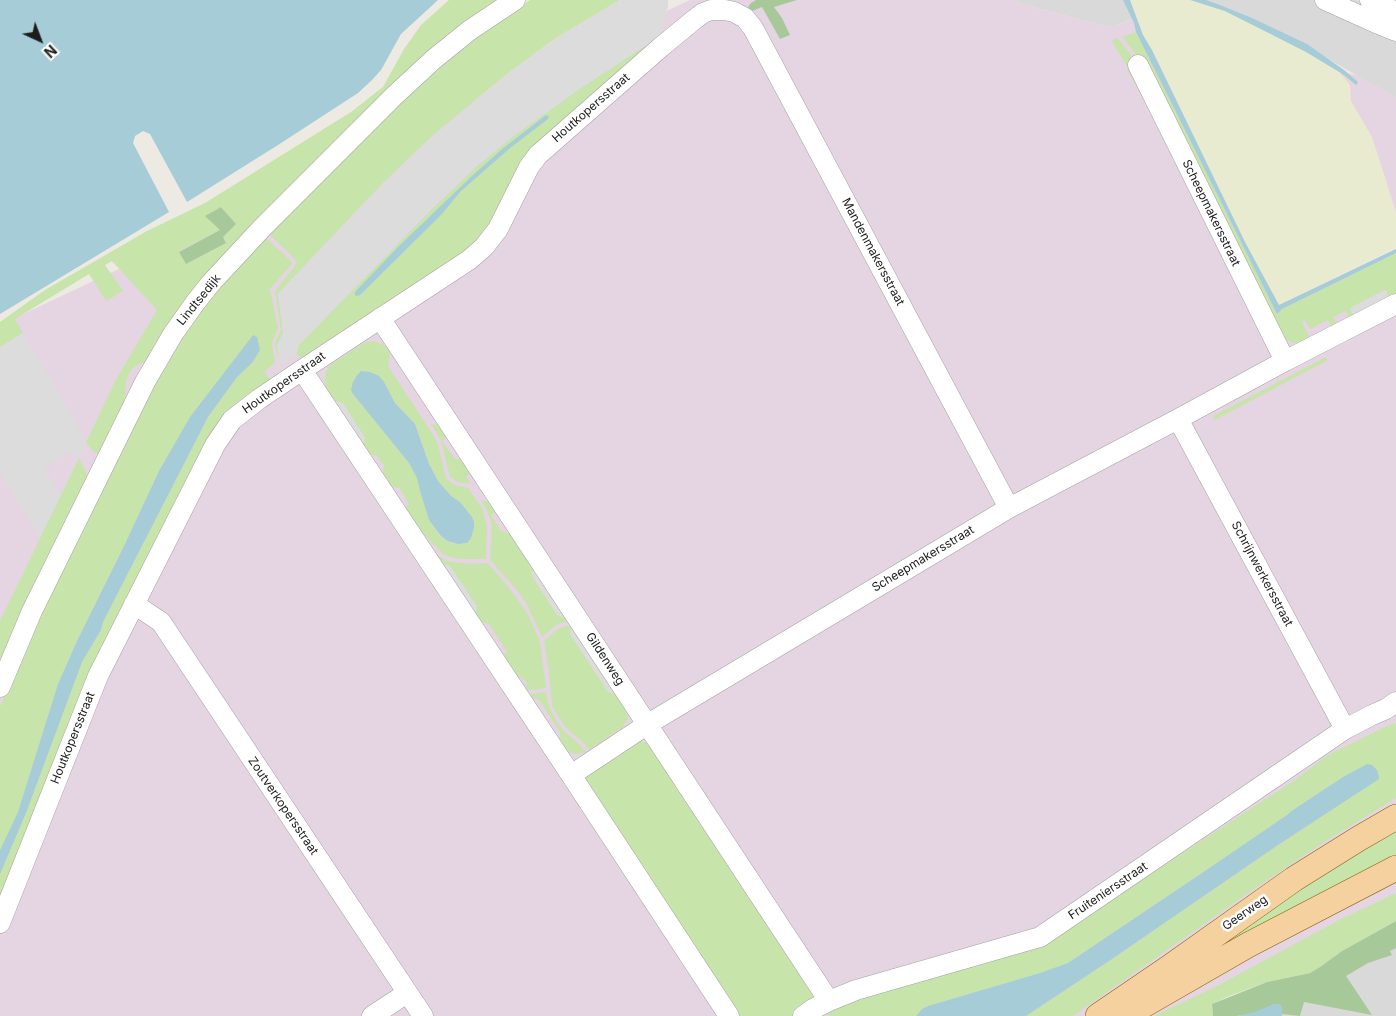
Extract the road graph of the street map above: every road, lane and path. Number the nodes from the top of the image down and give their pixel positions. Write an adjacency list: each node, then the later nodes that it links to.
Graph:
1 (515, 0): 15 (street, Lindtsedijk)
2 (1325, 0): 6 (street)
3 (1370, 0): 5 (street)
4 (725, 10): 9 (street, Houtkopersstraat); 13 (street, Mandenmakersstraat)
5 (1396, 12)
6 (1396, 31)
7 (1138, 65): 10 (street, Scheepmakersstraat)
8 (1396, 304): 10 (street, Scheepmakersstraat)
9 (380, 318): 11 (street, Houtkopersstraat); 17 (street, Gildenweg)
10 (1285, 361): 12 (street, Scheepmakersstraat)
11 (302, 370): 14 (street, Houtkopersstraat); 19 (street)
12 (1178, 418): 13 (street, Scheepmakersstraat); 18 (street, Schrijnwerkersstraat)
13 (1009, 508): 17 (street, Scheepmakersstraat)
14 (134, 604): 22 (street, Houtkopersstraat); 23 (street, Zoutverkopersstraat)
15 (0, 688)
16 (1393, 707): 18 (street, Fruiteniersstraat)
17 (648, 724): 19 (street, Scheepmakersstraat); 24 (street, Gildenweg)
18 (1345, 729): 24 (street, Fruiteniersstraat)
19 (571, 775): 27 (street)
20 (1396, 816): 29 (main road, Geerweg)
21 (1396, 868): 30 (main road)
22 (0, 923)
23 (407, 993): 25 (street); 26 (street, Zoutverkopersstraat)
24 (829, 1001): 28 (street, Fruiteniersstraat)
25 (372, 1016)
26 (422, 1016)
27 (729, 1016)
28 (803, 1016)
29 (1098, 1016)
30 (1124, 1016)

